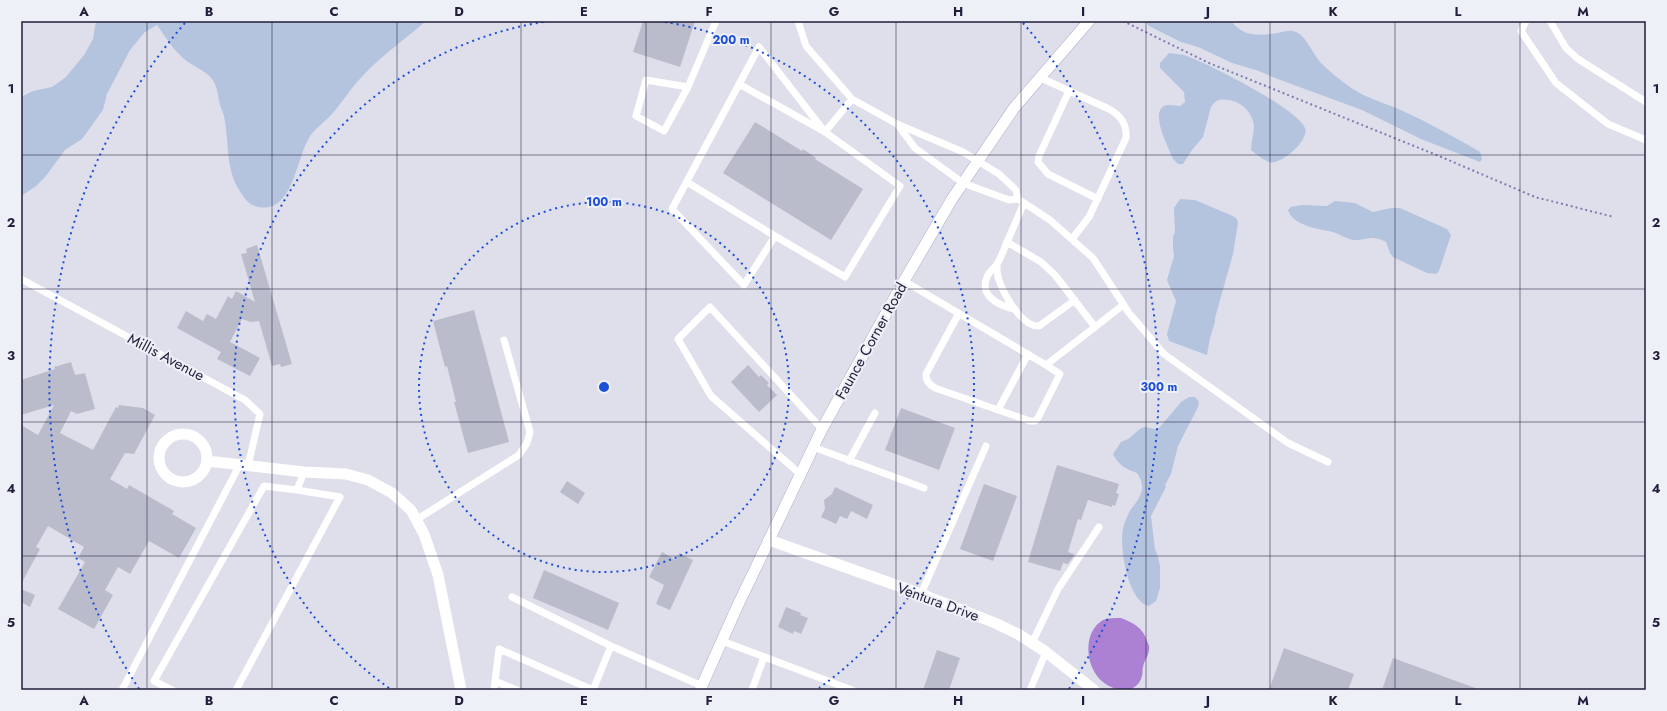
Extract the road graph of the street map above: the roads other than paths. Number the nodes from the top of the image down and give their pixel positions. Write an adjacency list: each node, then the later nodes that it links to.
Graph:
1 (716, 21): 8 (lane)
2 (798, 21): 10 (lane)
3 (1089, 21): 6 (street, Faunce Corner Road)
4 (1526, 21): 14 (lane)
5 (1550, 21): 11 (lane)
6 (1041, 78): 9 (lane); 15 (street, Faunce Corner Road)
7 (739, 84): 13 (lane); 13 (lane); 16 (lane)
8 (688, 87): 8 (lane)
9 (1069, 92): 19 (lane); 19 (lane)
10 (852, 100): 12 (lane); 13 (lane)
11 (1646, 102)
12 (897, 124): 15 (lane); 17 (lane)
13 (825, 132): 21 (lane)
14 (1646, 140)
15 (978, 161): 17 (street, Faunce Corner Road); 18 (lane)
16 (687, 182): 21 (lane); 21 (lane)
17 (963, 182): 18 (lane); 26 (street, Faunce Corner Road)
18 (1018, 199): 20 (lane)
19 (1098, 199): 22 (lane)
20 (1024, 204): 22 (lane); 23 (lane)
21 (775, 236)
22 (1072, 239): 28 (lane)
23 (1007, 242): 24 (lane); 27 (lane)
24 (997, 265): 29 (lane); 29 (lane)
25 (21, 279): 43 (lane, Millis Avenue)
26 (904, 281): 30 (lane); 37 (street, Faunce Corner Road)
27 (1075, 300): 29 (lane); 31 (lane)
28 (1123, 304): 31 (lane); 42 (lane)
29 (1015, 309)
30 (959, 313): 33 (lane); 35 (lane)
31 (1094, 327): 34 (lane)
32 (504, 340): 48 (lane)
33 (1028, 354): 34 (lane); 35 (lane)
34 (1046, 365): 35 (lane)
35 (998, 410)
36 (875, 413): 41 (lane)
37 (822, 429): 39 (street, Faunce Corner Road); 45 (lane)
38 (986, 446): 51 (lane)
39 (813, 447): 41 (lane); 45 (street, Faunce Corner Road)
40 (207, 461): 40 (street); 43 (street)
41 (849, 461): 46 (lane)
42 (1328, 462)
43 (244, 466): 44 (street); 60 (lane)
44 (304, 472): 47 (lane); 48 (street)
45 (800, 473): 50 (street, Faunce Corner Road)
46 (924, 488)
47 (297, 490): 61 (lane); 62 (lane)
48 (416, 520): 63 (street)
49 (1099, 527): 54 (lane)
50 (769, 540): 51 (street, Ventura Drive); 53 (street, Faunce Corner Road)
51 (921, 594): 54 (street, Ventura Drive)
52 (512, 597): 55 (lane)
53 (722, 641): 57 (lane); 59 (street, Faunce Corner Road)
54 (1032, 643): 56 (street, Ventura Drive)
55 (612, 646): 59 (lane); 66 (lane)
56 (1046, 652): 69 (lane); 70 (street, Ventura Drive)
57 (764, 657): 67 (lane); 68 (lane)
58 (495, 681): 64 (lane); 65 (lane); 66 (lane)
59 (701, 688)
60 (122, 690)
61 (172, 690)
62 (236, 690)
63 (461, 690)
64 (494, 690)
65 (517, 690)
66 (593, 690)
67 (752, 690)
68 (852, 690)
69 (1030, 690)
70 (1094, 690)

